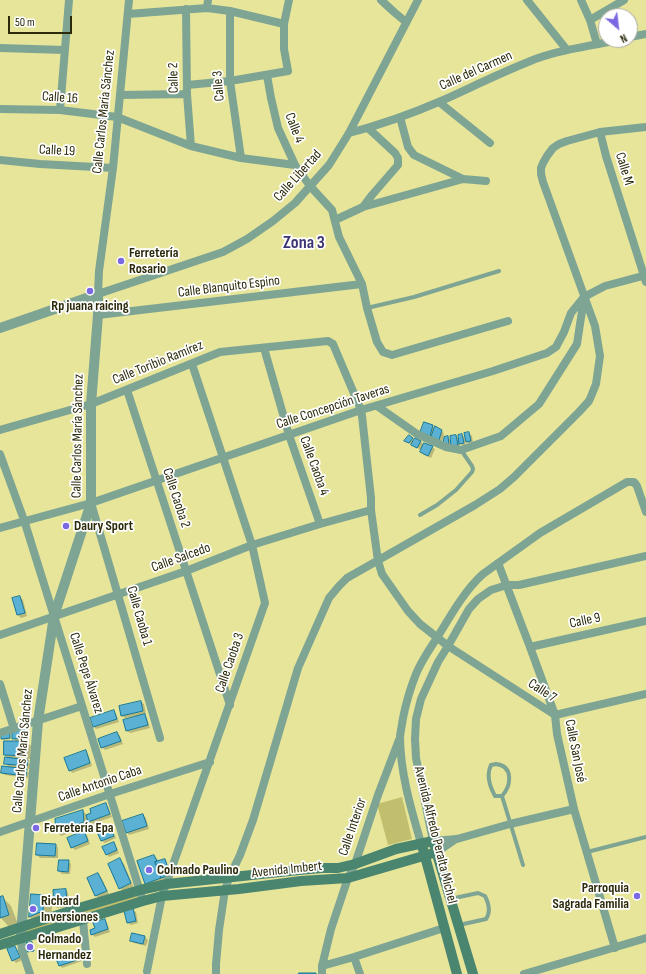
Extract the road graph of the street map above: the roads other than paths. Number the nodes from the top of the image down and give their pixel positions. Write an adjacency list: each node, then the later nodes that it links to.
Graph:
1 (69, 0): 18 (street)
2 (129, 0): 12 (street, Calle Carlos María Sánchez)
3 (289, 0): 15 (street)
4 (381, 0): 14 (street)
5 (418, 0): 14 (street, Calle Libertad)
6 (527, 0): 19 (street)
7 (581, 0): 13 (street)
8 (624, 0): 13 (street)
9 (208, 4): 10 (street); 11 (street)
10 (186, 9): 12 (street); 22 (street, Calle 2)
11 (230, 11): 15 (street); 21 (street, Calle 3)
12 (128, 14): 24 (street, Calle Carlos María Sánchez)
13 (590, 20): 16 (street)
14 (406, 22): 33 (street, Calle Libertad)
15 (284, 24): 20 (street)
16 (597, 44): 19 (street, Calle del Carmen)
17 (0, 48): 18 (street)
18 (65, 50): 27 (street)
19 (567, 50): 25 (street, Calle del Carmen)
20 (267, 75): 21 (street); 38 (street, Calle 4)
21 (230, 81): 22 (street); 36 (street, Calle 3)
22 (188, 85): 23 (street, Calle 2)
23 (187, 94): 24 (street); 35 (street, Calle 2)
24 (120, 95): 28 (street, Calle Carlos María Sánchez)
25 (439, 102): 29 (street, Calle del Carmen); 34 (street)
26 (0, 109): 27 (street, Calle 16)
27 (60, 110): 28 (street, Calle 16)
28 (117, 117): 35 (street, Calle 16); 39 (street, Calle Carlos María Sánchez)
29 (400, 117): 31 (street, Calle del Carmen); 40 (street)
30 (646, 127): 32 (street)
31 (368, 128): 33 (street, Calle del Carmen); 43 (street)
32 (600, 132): 46 (street, Calle M); 49 (street)
33 (349, 133): 42 (street, Calle Libertad)
34 (490, 143)
35 (191, 146): 36 (street, Calle 16)
36 (241, 158): 38 (street, Calle 16)
37 (0, 160): 39 (street, Calle 19)
38 (295, 165): 42 (street, Calle 4)
39 (113, 168): 48 (street, Calle Carlos María Sánchez)
40 (463, 178): 41 (street); 43 (street)
41 (486, 181)
42 (310, 186): 44 (street, Calle 4); 48 (street, Calle Libertad)
43 (363, 207): 44 (street)
44 (335, 220): 47 (street, Calle 4)
45 (499, 271): 50 (lane)
46 (645, 278): 49 (street, Calle Concepción Taveras)
47 (362, 284): 50 (street, Calle 4); 51 (street, Calle Blanquito Espino)
48 (98, 294): 51 (street, Calle Carlos María Sánchez); 53 (street)
49 (584, 297): 59 (street, Calle Concepción Taveras); 63 (street); 76 (street)
50 (367, 308): 52 (street, Calle 4)
51 (98, 315): 58 (street, Calle Carlos María Sánchez)
52 (508, 321)
53 (0, 328)
54 (331, 342): 55 (street, Calle Toribio Ramírez); 60 (street, Calle 7)
55 (264, 348): 56 (street, Calle Toribio Ramírez); 62 (street, Calle Caoba 4)
56 (192, 364): 57 (street, Calle Toribio Ramírez); 65 (street, Calle Caoba 3)
57 (127, 390): 58 (street, Calle Toribio Ramírez); 66 (street, Calle Caoba 2)
58 (91, 404): 61 (street, Calle Toribio Ramírez); 67 (street, Calle Carlos María Sánchez)
59 (377, 406): 60 (street, Calle Concepción Taveras); 63 (street)
60 (361, 410): 62 (street, Calle Concepción Taveras); 68 (street, Calle 7)
61 (0, 430)
62 (289, 435): 65 (street, Calle Concepción Taveras); 72 (street, Calle Caoba 4)
63 (461, 450): 70 (lane)
64 (0, 454): 71 (street, Calle Pepe Álvarez)
65 (222, 458): 66 (street, Calle Concepción Taveras); 74 (street, Calle Caoba 3)
66 (157, 481): 67 (street, Calle Concepción Taveras); 78 (street, Calle Caoba 2)
67 (91, 503): 71 (street, Calle Concepción Taveras); 80 (street, Calle Caoba 1); 81 (street, Calle Carlos María Sánchez)
68 (371, 510): 72 (street, Calle Salcedo); 76 (street, Calle 7)
69 (646, 512): 77 (street, Avenida Alfredo Peralta Michel)
70 (420, 516)
71 (24, 520): 73 (street, Calle Concepción Taveras); 81 (street, Calle Pepe Álvarez)
72 (320, 524): 74 (street, Calle Salcedo)
73 (0, 528)
74 (252, 545): 78 (street, Calle Salcedo); 89 (street, Calle Caoba 3)
75 (646, 556): 79 (street, Avenida Alfredo Peralta Michel)
76 (378, 561): 84 (street, Calle 7); 113 (street)
77 (498, 563): 79 (street, Calle San José); 84 (street, Avenida Alfredo Peralta Michel)
78 (186, 571): 80 (street, Calle Salcedo); 89 (street, Calle Caoba 2)
79 (506, 585): 85 (street, Avenida Alfredo Peralta Michel); 86 (street, Calle San José)
80 (119, 594): 81 (street, Calle Salcedo); 96 (street, Calle Caoba 1)
81 (54, 616): 83 (street, Calle Salcedo); 90 (street, Calle Pepe Álvarez); 92 (street, Calle Carlos María Sánchez)
82 (646, 621): 86 (street, Calle 9)
83 (0, 635)
84 (437, 638): 85 (street, Calle 7); 95 (street, Avenida Alfredo Peralta Michel)
85 (448, 646): 91 (street, Calle 7); 106 (street, Avenida Alfredo Peralta Michel)
86 (530, 647): 91 (street, Calle San José)
87 (0, 684): 93 (street)
88 (646, 694): 91 (street, Calle 7)
89 (230, 705): 97 (street, Calle Caoba 3)
90 (82, 706): 92 (street); 98 (street, Calle Pepe Álvarez)
91 (555, 715): 100 (street, Calle San José)
92 (38, 721): 93 (street); 101 (street, Calle Carlos María Sánchez)
93 (14, 729): 94 (street)
94 (0, 734)
95 (400, 736): 107 (street, Avenida Alfredo Peralta Michel); 111 (street, Calle Interior)
96 (160, 738)
97 (210, 762): 98 (street, Calle Antonio Caba); 115 (street, Calle Caoba 3)
98 (110, 794): 101 (street, Calle Antonio Caba); 116 (street, Calle Pepe Álvarez)
99 (502, 796): 99 (lane); 102 (lane)
100 (574, 808): 102 (street, Avenida Imbert); 109 (street, Calle San José)
101 (30, 822): 103 (street, Calle Antonio Caba); 123 (street, Calle Carlos María Sánchez)
102 (510, 824): 105 (street, Avenida Imbert); 112 (lane)
103 (0, 832)
104 (646, 837): 109 (lane)
105 (457, 839): 106 (street, Avenida Imbert); 108 (street, Avenida Imbert)
106 (433, 841): 107 (main road, Avenida Imbert); 108 (main road, Avenida Alfredo Peralta Michel)
107 (421, 843): 110 (main road, Avenida Alfredo Peralta Michel); 111 (main road, Avenida Imbert)
108 (436, 852): 110 (main road, Avenida Imbert); 119 (main road, Avenida Alfredo Peralta Michel)
109 (587, 852): 129 (street, Calle San José)
110 (424, 856): 114 (main road, Avenida Imbert); 124 (main road, Avenida Alfredo Peralta Michel)
111 (355, 864): 113 (main road, Avenida Imbert); 114 (street, Calle Interior)
112 (523, 865)
113 (229, 878): 115 (main road, Avenida Imbert); 117 (street)
114 (348, 878): 117 (main road, Avenida Imbert); 132 (street, Calle Interior)
115 (167, 884): 116 (main road, Avenida Imbert); 118 (street, Calle Caoba 3)
116 (140, 890): 120 (street, Calle Pepe Álvarez); 123 (main road, Avenida Imbert)
117 (225, 890): 118 (main road, Avenida Imbert); 136 (street)
118 (162, 896): 120 (main road, Avenida Imbert); 134 (street, Calle Caoba 3)
119 (450, 899): 122 (main road, Avenida Alfredo Peralta Michel); 122 (lane)
120 (143, 901): 121 (main road, Avenida Imbert)
121 (83, 920): 126 (main road, Avenida Imbert); 131 (street)
122 (458, 925): 139 (main road, Avenida Alfredo Peralta Michel)
123 (22, 926): 125 (main road, Avenida Imbert); 126 (street, Calle Carlos María Sánchez)
124 (444, 928): 130 (street); 138 (main road, Avenida Alfredo Peralta Michel)
125 (0, 934)
126 (21, 938): 128 (main road, Avenida Imbert); 135 (street)
127 (646, 938): 129 (street)
128 (0, 945)
129 (615, 948): 133 (street)
130 (354, 957): 132 (street); 137 (street)
131 (87, 964)
132 (322, 970)
133 (545, 971): 140 (street)
134 (148, 972)
135 (30, 974)
136 (216, 974)
137 (360, 974)
138 (458, 974)
139 (473, 974)
140 (524, 974)

